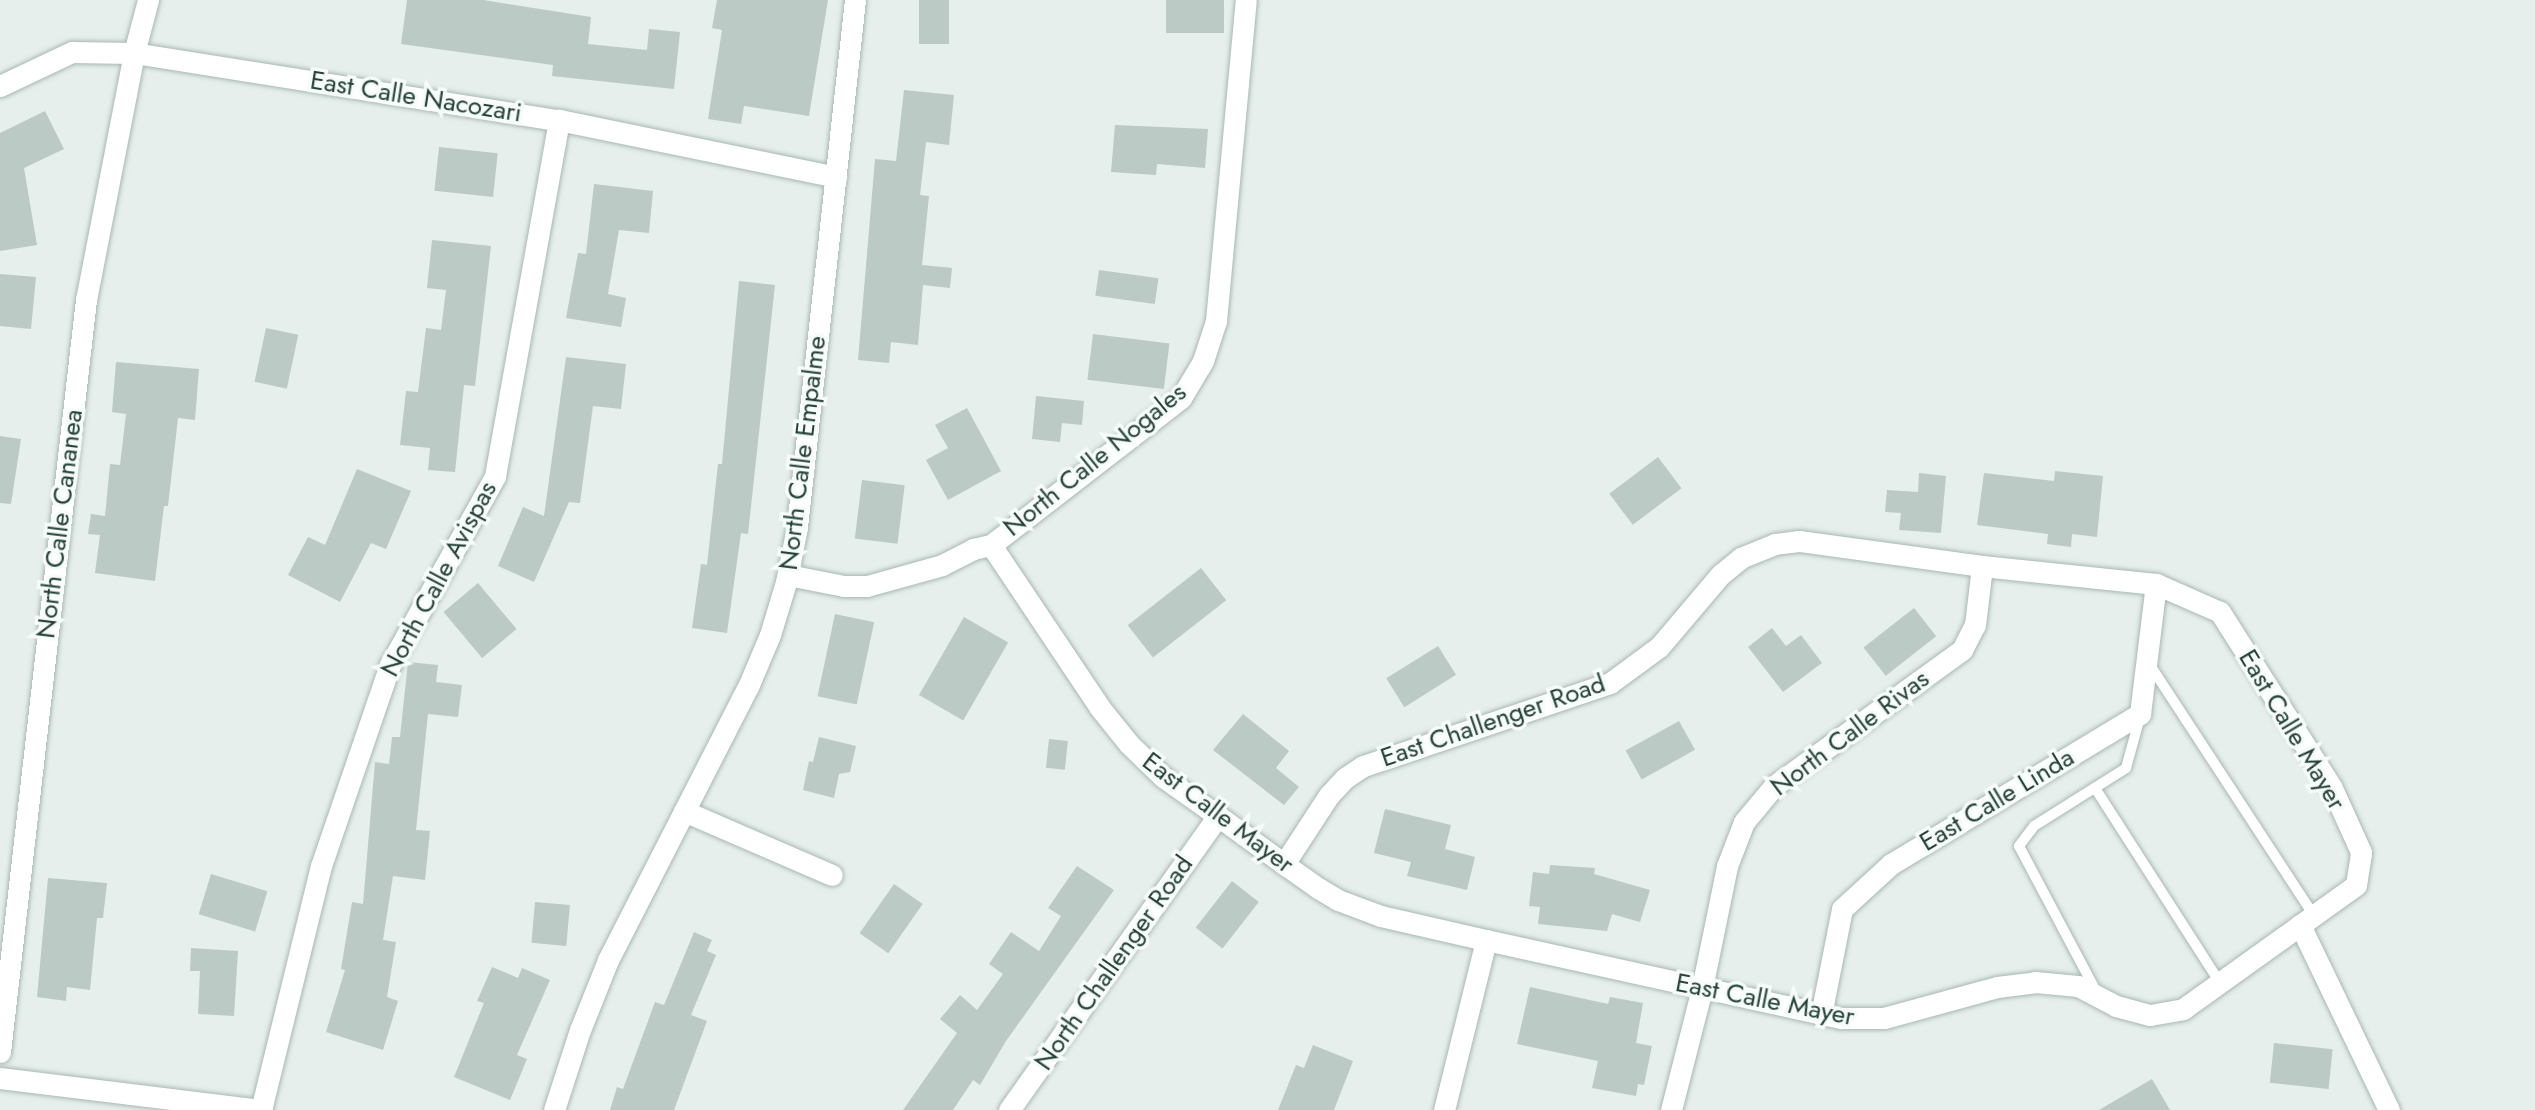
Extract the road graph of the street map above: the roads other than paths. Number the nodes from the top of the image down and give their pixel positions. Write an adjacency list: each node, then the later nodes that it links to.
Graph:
1 (148, 0): 4 (street, North Calle Cananea)
2 (855, 0): 7 (street, North Calle Empalme)
3 (1246, 0): 8 (street, North Calle Nogales)
4 (134, 53): 5 (street, East Calle Nacozari); 6 (street, East Calle Nacozari); 25 (street, North Calle Cananea)
5 (0, 86)
6 (559, 120): 7 (street, East Calle Nacozari); 27 (street, North Calle Avispas)
7 (836, 177): 10 (street, North Calle Empalme)
8 (990, 545): 10 (street, North Calle Nogales); 16 (street, East Calle Mayer)
9 (1982, 566): 11 (street, East Challenger Road); 17 (street, East Challenger Road); 22 (street, North Calle Rivas)
10 (788, 575): 15 (street, North Calle Empalme)
11 (2156, 584): 12 (street); 19 (street, East Calle Mayer)
12 (2147, 659): 13 (street); 19 (lane)
13 (2140, 714): 14 (lane); 24 (street, East Calle Linda)
14 (2095, 788): 21 (lane); 23 (lane)
15 (684, 811): 18 (street); 28 (street, North Calle Empalme)
16 (1218, 816): 17 (street, East Calle Mayer); 29 (street, North Challenger Road)
17 (1284, 863): 20 (street, East Calle Mayer)
18 (832, 875)
19 (2307, 920): 21 (street, East Calle Mayer); 32 (street)
20 (1486, 940): 22 (street, East Calle Mayer); 30 (street)
21 (2220, 983): 23 (street, East Calle Mayer)
22 (1702, 988): 24 (street, East Calle Mayer); 31 (street, North Calle Rivas)
23 (2100, 997): 24 (street, East Calle Mayer)
24 (1821, 1015)
25 (0, 1052)
26 (0, 1078): 27 (street)
27 (261, 1110)
28 (554, 1110)
29 (1009, 1110)
30 (1444, 1110)
31 (1671, 1110)
32 (2389, 1110)

